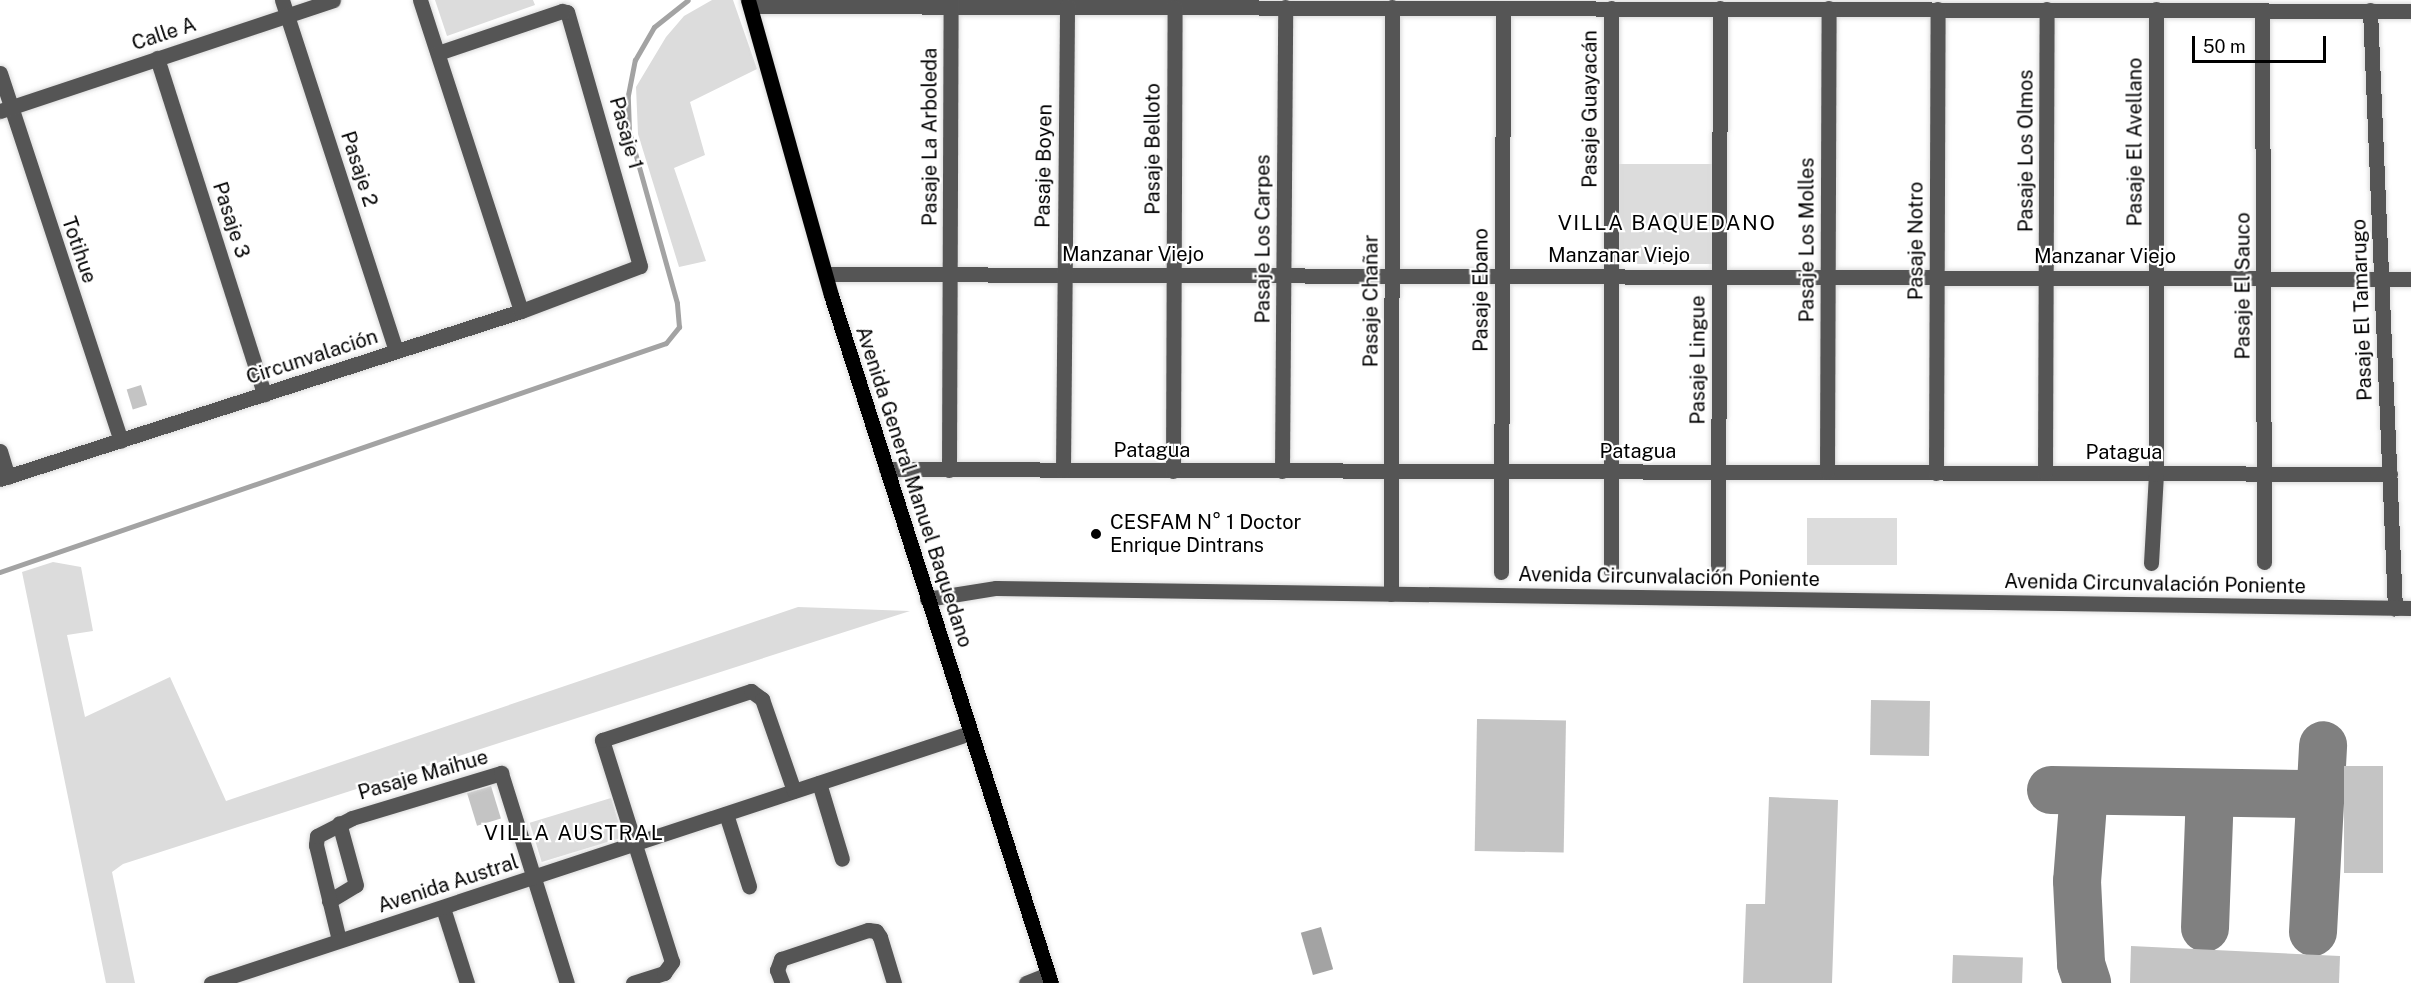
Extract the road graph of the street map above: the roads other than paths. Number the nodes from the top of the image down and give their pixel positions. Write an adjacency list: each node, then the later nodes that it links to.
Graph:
1 (282, 0): 20 (street, Pasaje 2)
2 (333, 0): 20 (street, Calle A)
3 (420, 0): 21 (street)
4 (749, 3): 5 (street); 26 (main road, Avenida General Manuel Baquedano)
5 (951, 3): 6 (street); 27 (street, Pasaje La Arboleda)
6 (1067, 6): 7 (street); 28 (street, Pasaje Boyen)
7 (1175, 7): 8 (street); 29 (street, Pasaje Belloto)
8 (1285, 7): 9 (street); 30 (street, Pasaje Los Carpes)
9 (1392, 7): 10 (street); 31 (street, Pasaje Chañar)
10 (1503, 8): 11 (street); 32 (street, Pasaje Ebano)
11 (1611, 8): 12 (street); 33 (street, Pasaje Guayacán)
12 (1720, 8): 13 (street); 34 (street, Pasaje Lingue)
13 (1829, 9): 14 (street); 35 (street, Pasaje Los Molles)
14 (1938, 9): 15 (street); 36 (street, Pasaje Notro)
15 (2047, 9): 16 (street); 37 (street, Pasaje Los Olmos)
16 (2156, 9): 17 (street); 38 (street, Pasaje El Avellano)
17 (2262, 10): 18 (street); 39 (street, Pasaje El Sauco)
18 (2370, 10): 19 (street); 40 (street, Pasaje El Tamarugo)
19 (2411, 11)
20 (287, 15): 22 (street, Calle A); 43 (street, Pasaje 2)
21 (438, 53): 25 (street, Pasaje 1); 42 (street)
22 (157, 58): 24 (street, Calle A); 44 (street, Pasaje 3)
23 (0, 73): 24 (street, Totihue)
24 (5, 110): 45 (street, Totihue)
25 (635, 270): 42 (street, Circunvalación)
26 (826, 274): 27 (street, Manzanar Viejo); 47 (main road, Avenida General Manuel Baquedano)
27 (951, 274): 28 (street, Manzanar Viejo); 48 (street, Pasaje La Arboleda)
28 (1064, 275): 29 (street, Manzanar Viejo); 49 (street, Pasaje Boyen)
29 (1174, 275): 30 (street, Manzanar Viejo); 50 (street, Pasaje Belloto)
30 (1283, 275): 31 (street, Manzanar Viejo); 51 (street, Pasaje Los Carpes)
31 (1392, 276): 32 (street, Manzanar Viejo); 52 (street, Pasaje Chañar)
32 (1502, 276): 33 (street, Manzanar Viejo); 53 (street, Pasaje Ebano)
33 (1611, 276): 34 (street, Manzanar Viejo); 54 (street, Pasaje Guayacán)
34 (1719, 276): 35 (street, Manzanar Viejo); 55 (street, Pasaje Lingue)
35 (1828, 277): 36 (street, Manzanar Viejo); 56 (street, Pasaje Los Molles)
36 (1937, 277): 37 (street, Manzanar Viejo); 57 (street, Pasaje Notro)
37 (2046, 277): 38 (street, Manzanar Viejo); 58 (street, Pasaje Los Olmos)
38 (2156, 278): 39 (street, Manzanar Viejo); 59 (street, Pasaje El Avellano)
39 (2264, 278): 40 (street, Manzanar Viejo); 60 (street, Pasaje El Sauco)
40 (2382, 278): 41 (street, Manzanar Viejo); 61 (street, Pasaje El Tamarugo)
41 (2411, 279)
42 (521, 311): 43 (street, Circunvalación)
43 (396, 351): 44 (street, Circunvalación)
44 (264, 394): 45 (street, Circunvalación)
45 (121, 441): 62 (street, Circunvalación)
46 (0, 451): 62 (street)
47 (886, 469): 48 (street, Patagua); 69 (main road, Avenida General Manuel Baquedano)
48 (950, 470): 49 (street, Patagua)
49 (1063, 470): 50 (street, Patagua)
50 (1173, 471): 51 (street, Patagua)
51 (1282, 471): 52 (street, Patagua)
52 (1391, 471): 53 (street, Patagua); 68 (street, Pasaje Chañar)
53 (1501, 472): 54 (street, Patagua); 67 (street, Pasaje Ebano)
54 (1611, 472): 55 (street, Patagua); 66 (street, Pasaje Guayacán)
55 (1718, 472): 56 (street, Patagua); 65 (street, Pasaje Lingue)
56 (1827, 472): 57 (street, Patagua)
57 (1936, 473): 58 (street, Patagua)
58 (2045, 473): 59 (street, Patagua)
59 (2156, 474): 60 (street, Patagua); 64 (street, Pasaje El Avellano)
60 (2265, 474): 61 (street, Patagua); 63 (street, Pasaje El Sauco)
61 (2390, 474): 70 (street, Pasaje El Tamarugo)
62 (4, 478)
63 (2264, 562)
64 (2151, 563)
65 (1718, 567)
66 (1611, 571)
67 (1501, 572)
68 (1391, 594): 69 (street, Avenida Circunvalación Poniente); 70 (street, Avenida Circunvalación Poniente)
69 (927, 599): 72 (main road, Avenida General Manuel Baquedano)
70 (2395, 608): 71 (street, Avenida Circunvalación Poniente)
71 (2411, 608)
72 (970, 733): 73 (street, Avenida Austral); 84 (main road, Avenida General Manuel Baquedano)
73 (819, 783): 74 (street, Avenida Austral); 78 (street)
74 (794, 791): 75 (street, Avenida Austral); 77 (street)
75 (726, 814): 77 (street, Avenida Austral); 80 (street)
76 (346, 820): 79 (street, Pasaje Maihue); 81 (street); 81 (street)
77 (634, 844): 79 (street, Avenida Austral); 88 (street)
78 (842, 858)
79 (536, 877): 82 (street, Avenida Austral); 87 (street, Pasaje Maihue)
80 (749, 886)
81 (330, 901): 83 (street)
82 (443, 908): 83 (street, Avenida Austral); 86 (street)
83 (339, 940): 85 (street, Avenida Austral)
84 (1050, 979): 91 (street)
85 (211, 983)
86 (467, 983)
87 (567, 983)
88 (633, 983)
89 (782, 983): 90 (street)
90 (894, 983)
91 (1026, 983)

